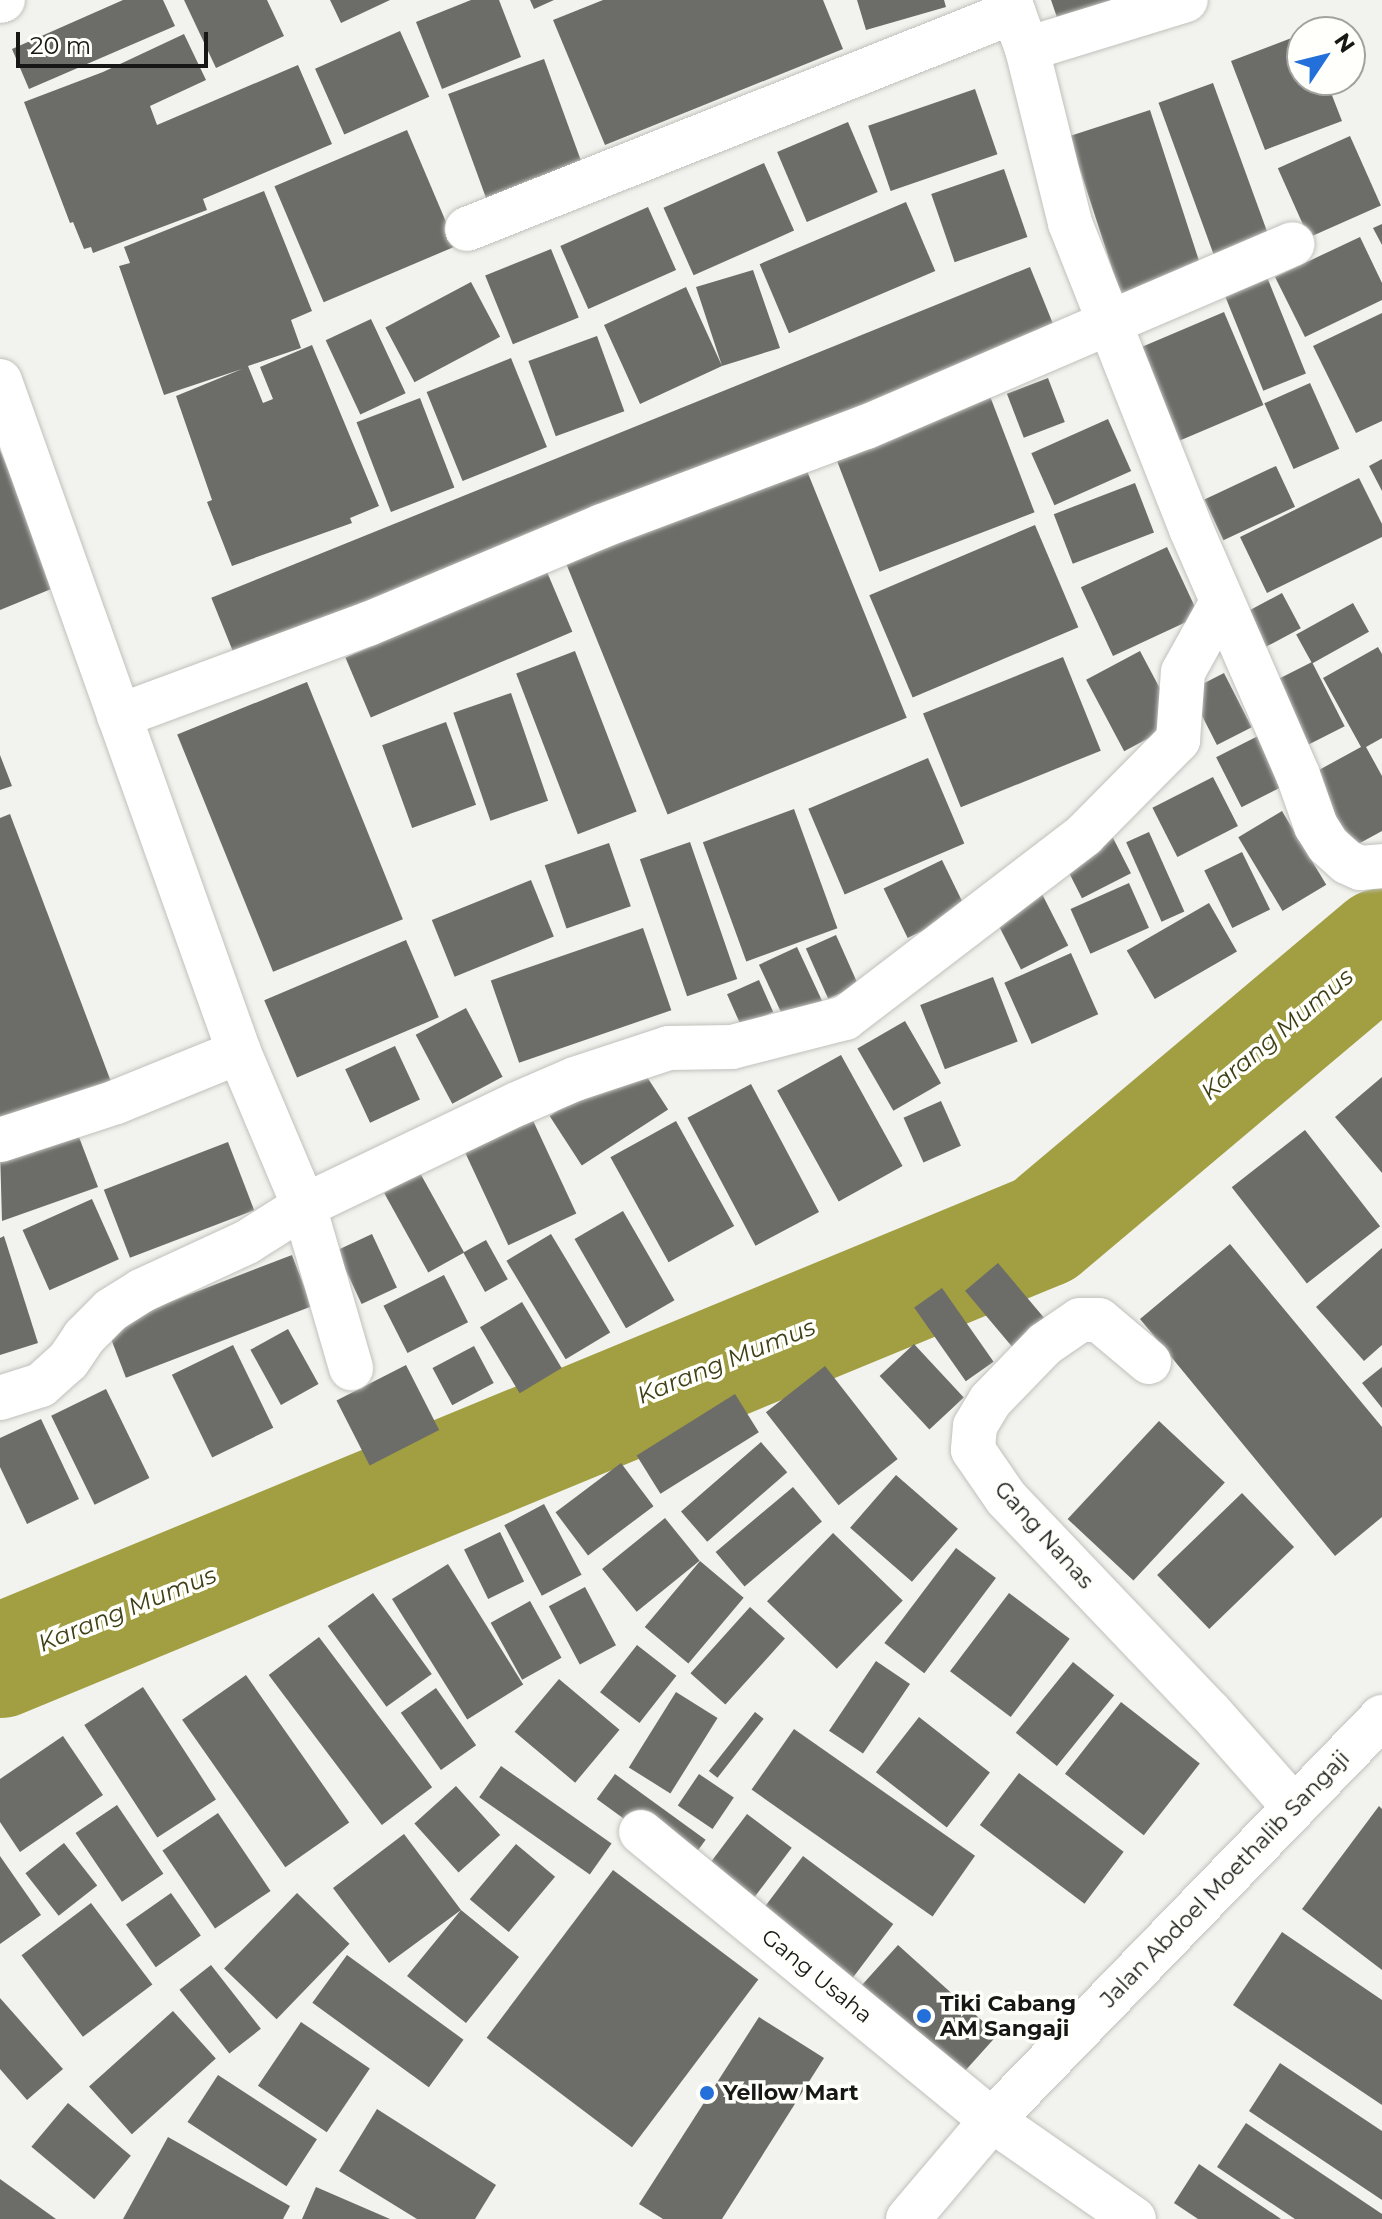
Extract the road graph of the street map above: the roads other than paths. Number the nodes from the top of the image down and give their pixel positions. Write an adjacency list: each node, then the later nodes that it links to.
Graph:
1 (1186, 0): 2 (street)
2 (1017, 20): 3 (street); 5 (street)
3 (467, 229)
4 (1292, 244): 5 (street)
5 (1109, 325): 7 (street); 8 (street)
6 (0, 381): 8 (street)
7 (1222, 602): 9 (street); 12 (street)
8 (119, 716): 10 (street)
9 (1382, 866)
10 (239, 1052): 11 (street); 12 (street)
11 (0, 1140)
12 (304, 1206): 14 (street); 15 (street)
13 (1149, 1362): 17 (street, Gang Nanas)
14 (351, 1368)
15 (0, 1398)
16 (1382, 1717): 17 (street, Jalan Abdoel Moethalib Sangaji)
17 (1294, 1807): 19 (street, Jalan Abdoel Moethalib Sangaji)
18 (641, 1832): 19 (street, Gang Usaha)
19 (992, 2120): 20 (street, Jalan Abdoel Moethalib Sangaji); 21 (street, Gang Usaha)
20 (908, 2219)
21 (1134, 2219)

